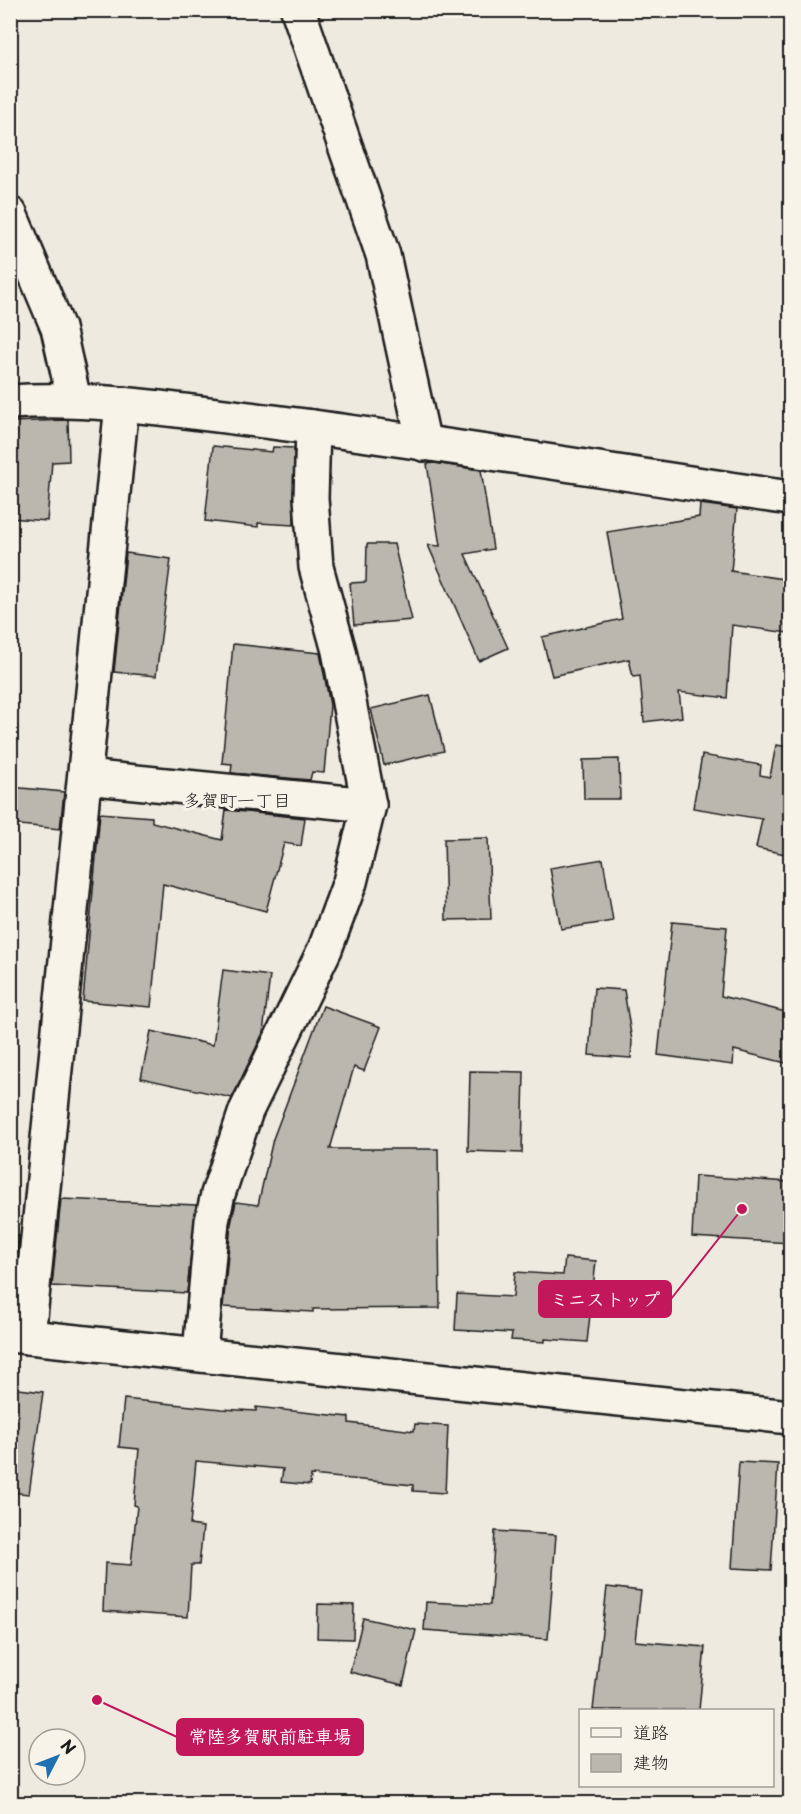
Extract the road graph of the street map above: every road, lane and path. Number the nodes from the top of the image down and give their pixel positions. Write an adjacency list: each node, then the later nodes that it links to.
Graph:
1 (298, 10): 7 (street)
2 (10, 214): 3 (street)
3 (74, 400): 4 (street); 5 (street)
4 (10, 402)
5 (122, 404): 6 (street); 9 (street)
6 (313, 428): 7 (street); 10 (street)
7 (424, 444): 8 (street)
8 (790, 498)
9 (85, 777): 10 (street); 11 (street)
10 (369, 805): 12 (street)
11 (19, 1336): 12 (street)
12 (200, 1353): 13 (street)
13 (790, 1417)

